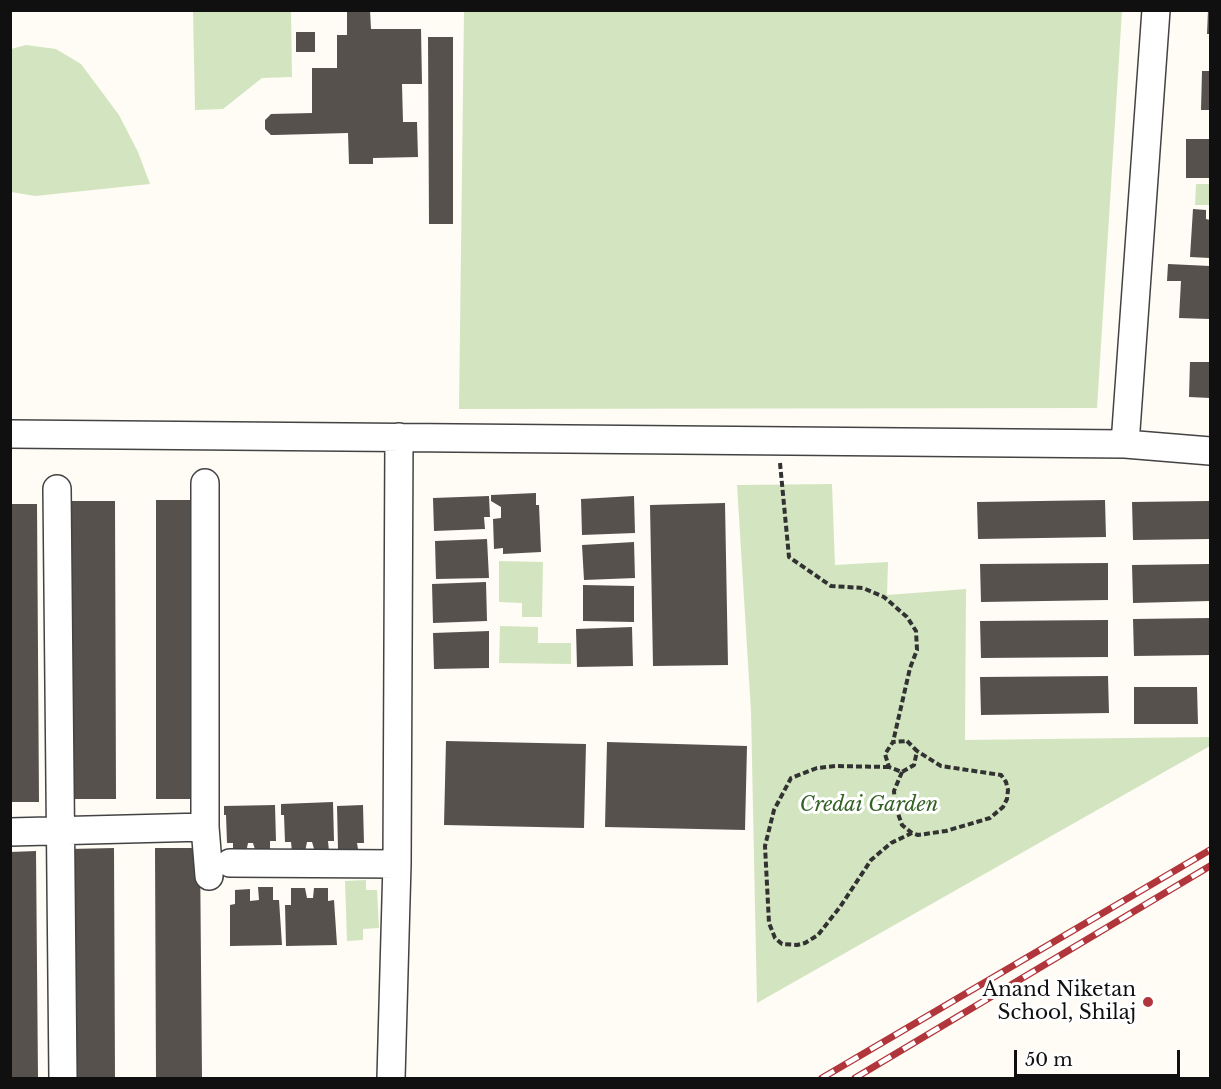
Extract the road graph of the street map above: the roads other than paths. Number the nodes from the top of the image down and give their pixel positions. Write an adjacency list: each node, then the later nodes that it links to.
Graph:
1 (1156, 10): 4 (street)
2 (10, 434): 3 (street)
3 (399, 437): 4 (street); 11 (street)
4 (1125, 444): 5 (street)
5 (1210, 452)
6 (204, 483): 8 (street)
7 (57, 489): 9 (street)
8 (204, 827): 9 (street); 11 (street)
9 (60, 831): 10 (street); 12 (street)
10 (10, 832)
11 (397, 864): 13 (street)
12 (63, 1078)
13 (391, 1078)

